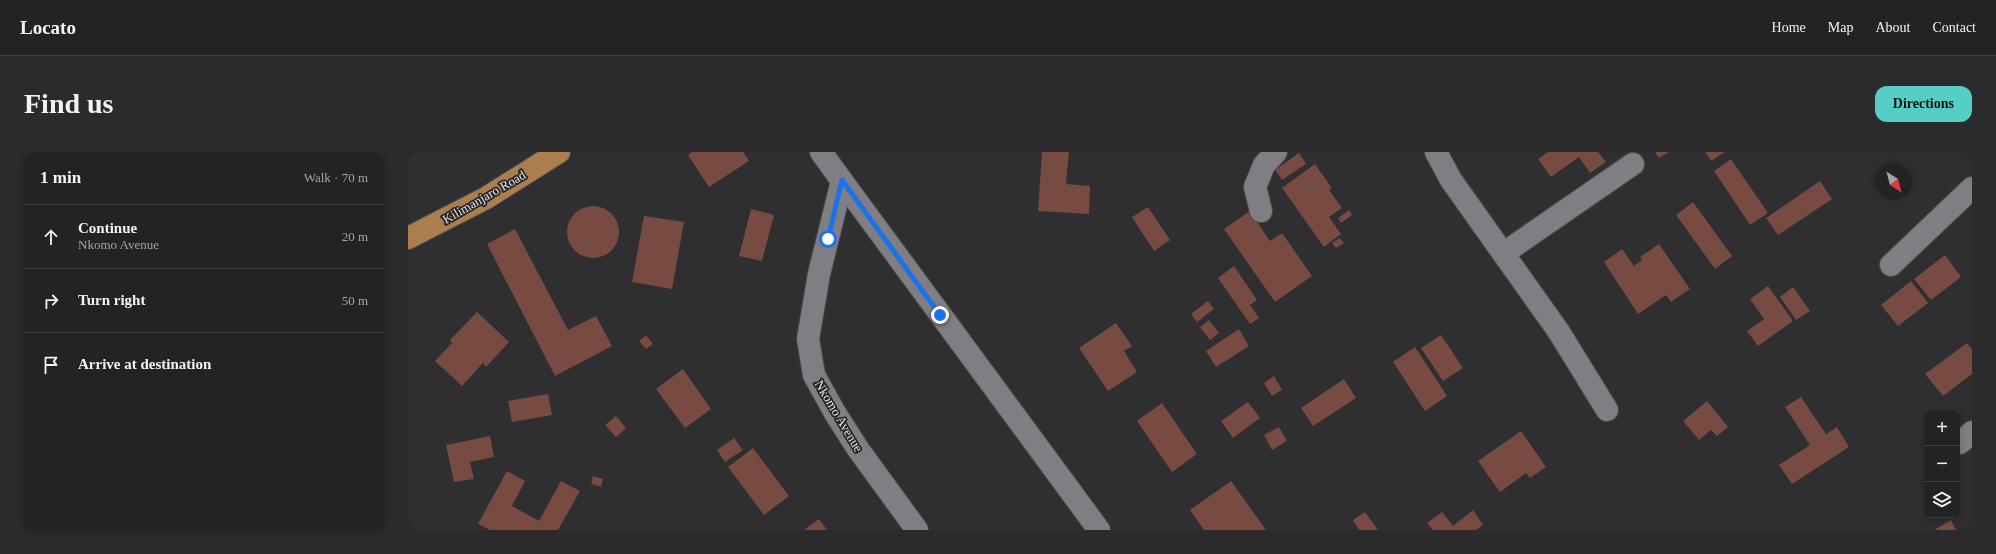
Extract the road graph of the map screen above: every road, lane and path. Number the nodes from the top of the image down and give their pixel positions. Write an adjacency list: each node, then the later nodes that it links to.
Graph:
1 (559, 152): 9 (main road, Kilimanjaro Road)
2 (821, 152): 6 (street)
3 (1276, 152): 8 (street)
4 (1436, 152): 10 (street)
5 (1633, 164): 10 (street)
6 (842, 180): 13 (street, Nkomo Avenue); 14 (street)
7 (1972, 188): 11 (street)
8 (1261, 211)
9 (408, 238)
10 (1504, 253): 12 (street)
11 (1891, 265)
12 (1607, 410)
13 (917, 530)
14 (1098, 530)

